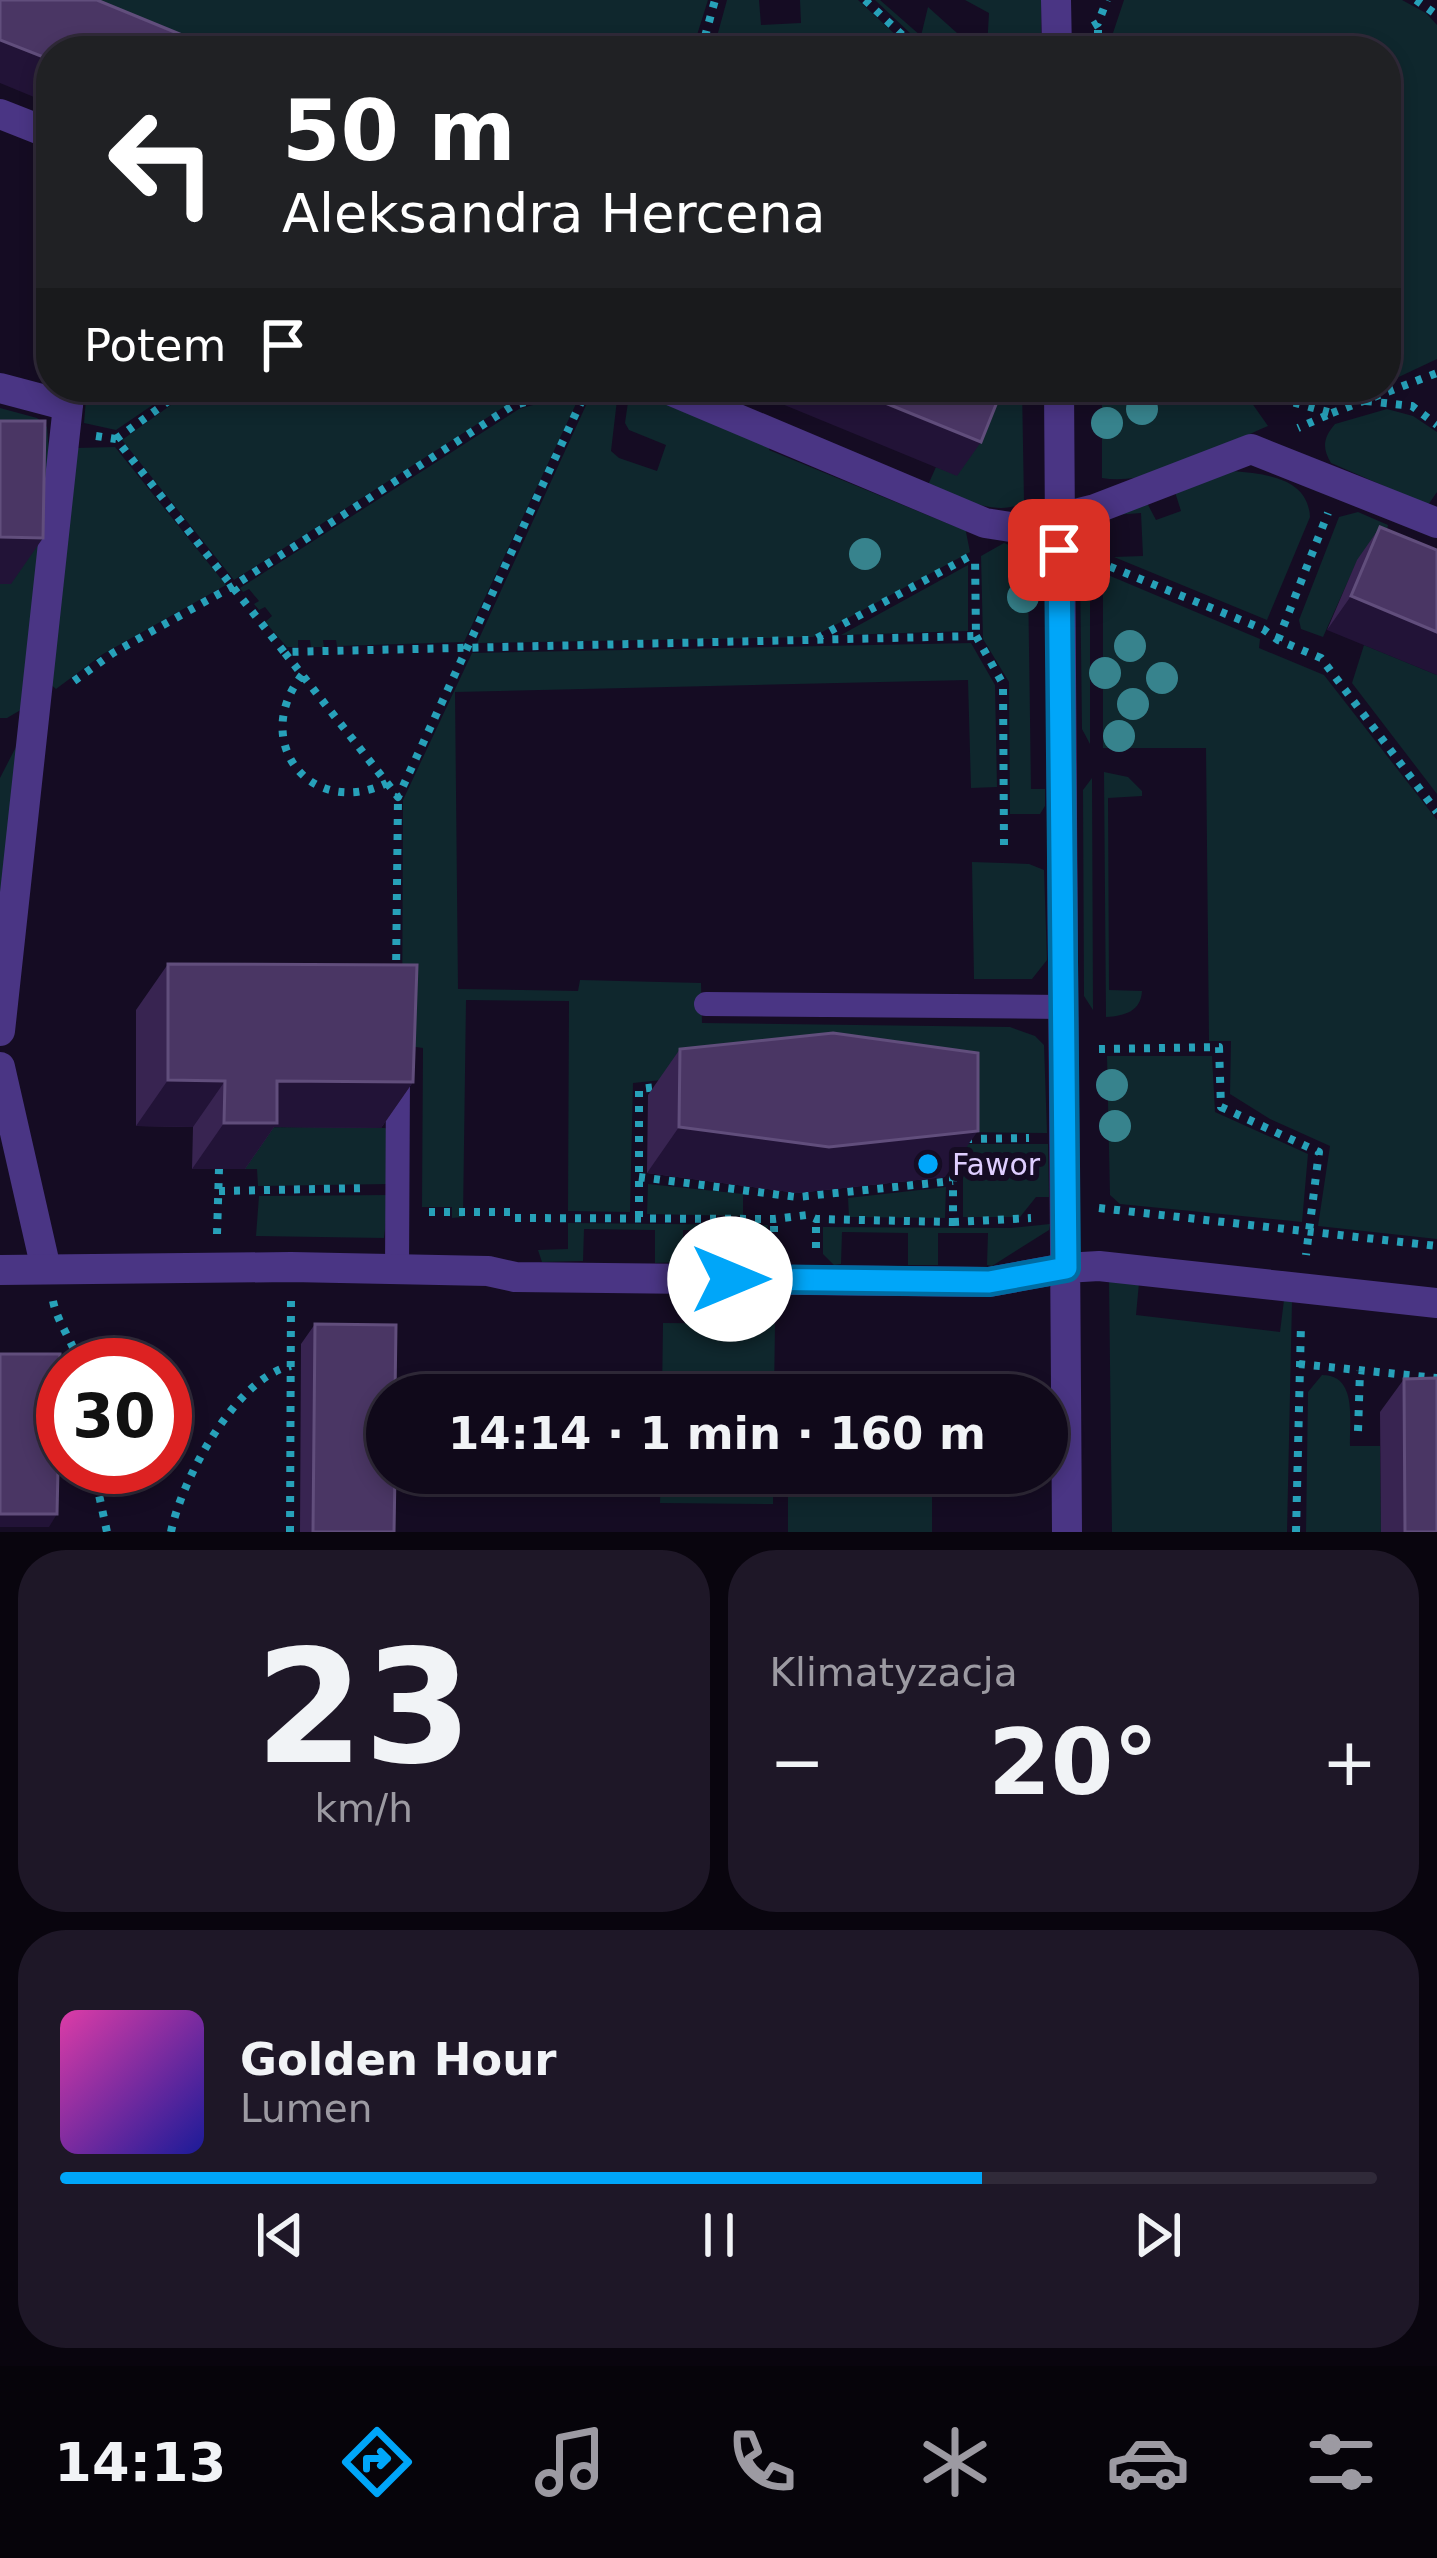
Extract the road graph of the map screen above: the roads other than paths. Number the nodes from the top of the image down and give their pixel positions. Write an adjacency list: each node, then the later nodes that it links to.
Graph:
1 (1056, 0): 2 (street)
2 (1057, 36)
3 (0, 114): 4 (street)
4 (36, 128)
5 (0, 388): 6 (street)
6 (36, 399)
7 (698, 402): 10 (street)
8 (1059, 402): 10 (street)
9 (68, 408): 14 (street)
10 (1060, 518): 11 (street); 13 (street)
11 (1437, 523)
12 (706, 1004): 13 (lane)
13 (1064, 1007): 17 (street)
14 (0, 1031)
15 (398, 1055): 20 (lane)
16 (0, 1066): 18 (street)
17 (1066, 1268): 20 (street); 21 (street); 22 (street)
18 (46, 1269): 19 (street); 20 (street)
19 (0, 1270)
20 (397, 1270)
21 (1437, 1303)
22 (1067, 1532)

